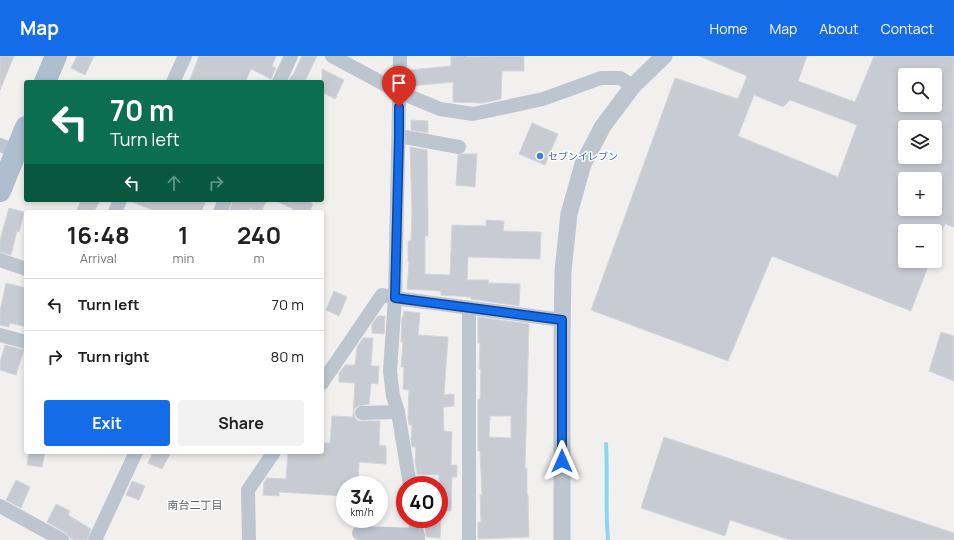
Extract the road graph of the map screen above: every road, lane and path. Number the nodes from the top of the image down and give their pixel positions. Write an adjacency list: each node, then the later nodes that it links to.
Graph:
1 (56, 56): 7 (main road)
2 (185, 56): 8 (street)
3 (291, 56): 9 (street)
4 (332, 56): 11 (street)
5 (400, 56): 11 (street)
6 (664, 56): 10 (street)
7 (46, 80)
8 (175, 80)
9 (280, 80)
10 (633, 86): 11 (street); 21 (street)
11 (399, 92): 13 (street)
12 (24, 129): 15 (main road)
13 (399, 136): 14 (street); 19 (street)
14 (459, 147)
15 (8, 148): 16 (main road)
16 (0, 192)
17 (0, 260): 18 (street)
18 (24, 268)
19 (395, 298): 20 (street); 24 (street); 25 (street)
20 (469, 308): 21 (street); 37 (street)
21 (562, 320): 38 (street)
22 (0, 335): 23 (street)
23 (24, 341)
24 (324, 380)
25 (398, 412): 26 (street); 29 (street)
26 (362, 413)
27 (135, 454): 35 (street)
28 (273, 454): 36 (street)
29 (409, 476)
30 (0, 506): 34 (street)
31 (416, 528): 33 (street)
32 (359, 533): 33 (street)
33 (418, 538)
34 (62, 540)
35 (95, 540)
36 (249, 540)
37 (469, 540)
38 (562, 540)

